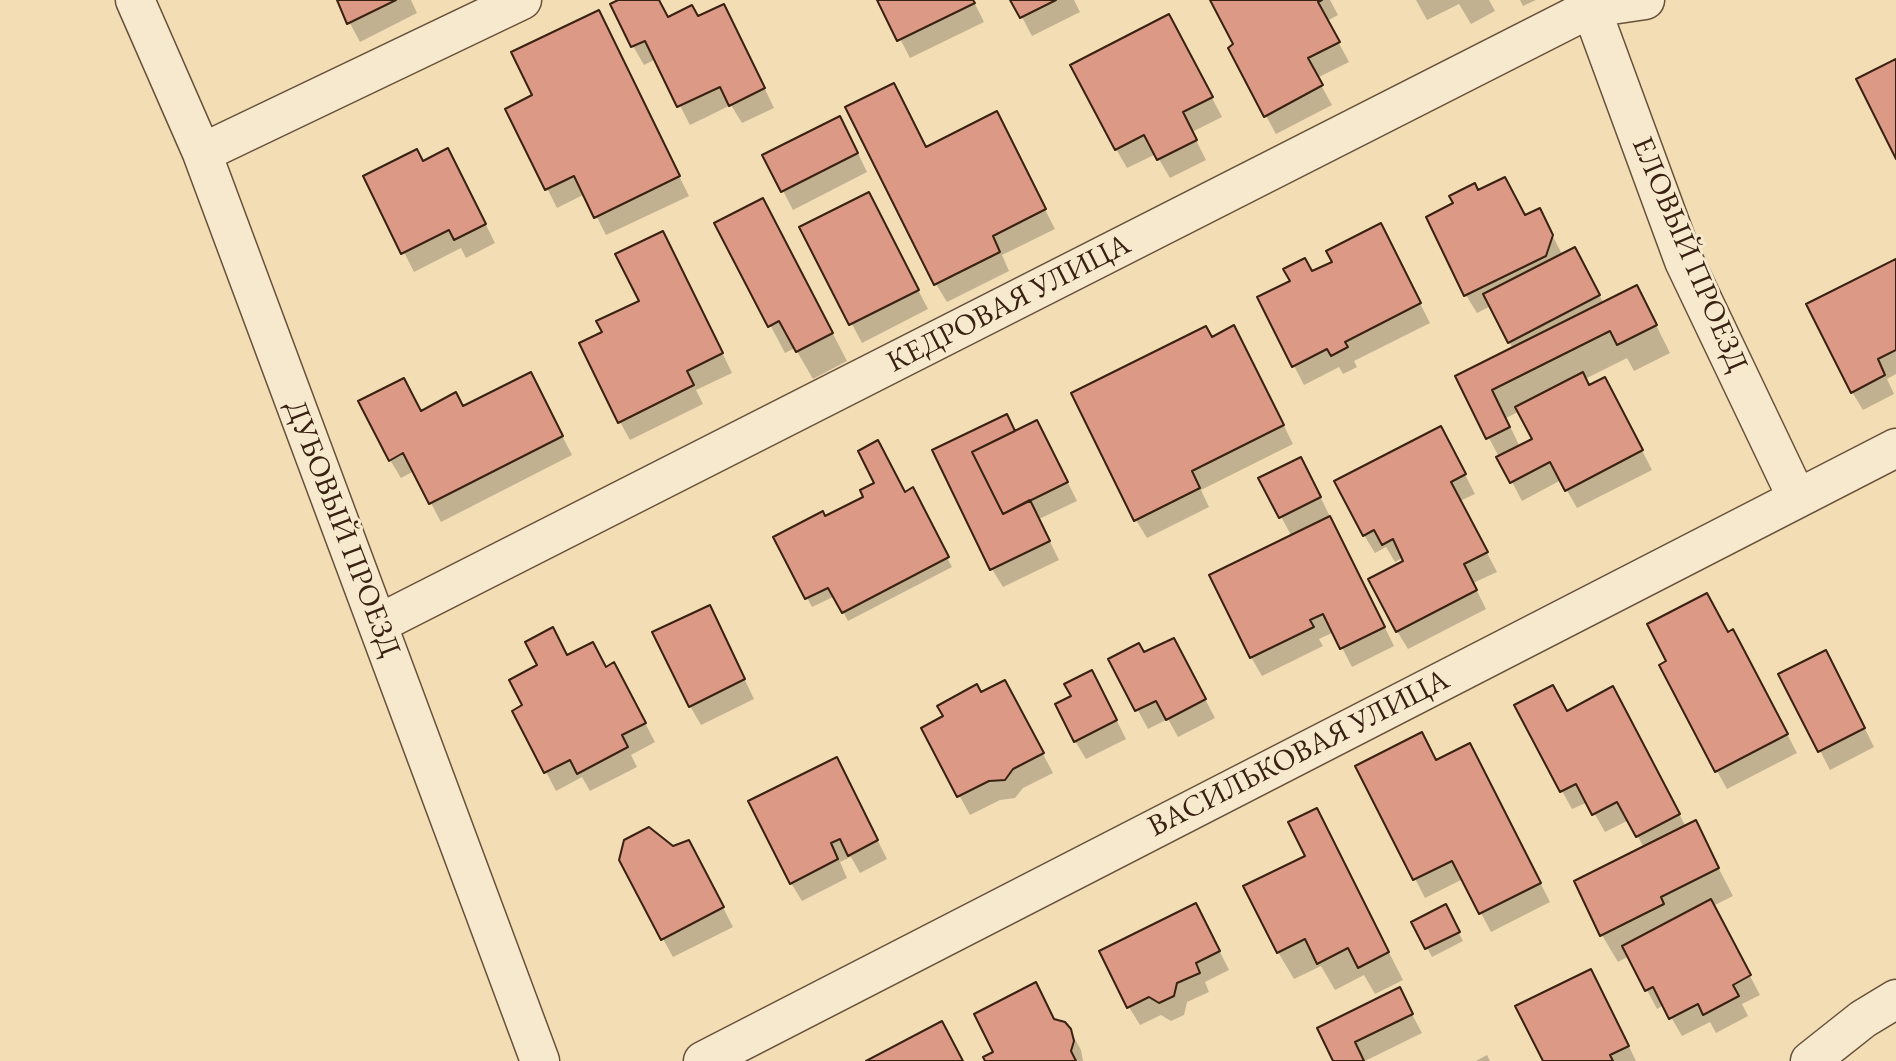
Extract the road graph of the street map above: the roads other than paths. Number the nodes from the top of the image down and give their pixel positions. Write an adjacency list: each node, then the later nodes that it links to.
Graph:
1 (135, 0): 5 (street, ДУБОВЫЙ ПРОЕЗД)
2 (522, 0): 5 (street)
3 (1645, 0): 4 (street, КЕДРОВАЯ УЛИЦА)
4 (1591, 8): 7 (street, ЕЛОВЫЙ ПРОЕЗД); 8 (street, КЕДРОВАЯ УЛИЦА)
5 (202, 153): 8 (street, ДУБОВЫЙ ПРОЕЗД)
6 (1896, 448): 7 (street, ВАСИЛЬКОВАЯ УЛИЦА)
7 (1797, 498): 11 (street, ВАСИЛЬКОВАЯ УЛИЦА)
8 (378, 624): 10 (street, ДУБОВЫЙ ПРОЕЗД)
9 (1896, 999): 12 (street)
10 (540, 1061)
11 (703, 1061)
12 (1810, 1061)

